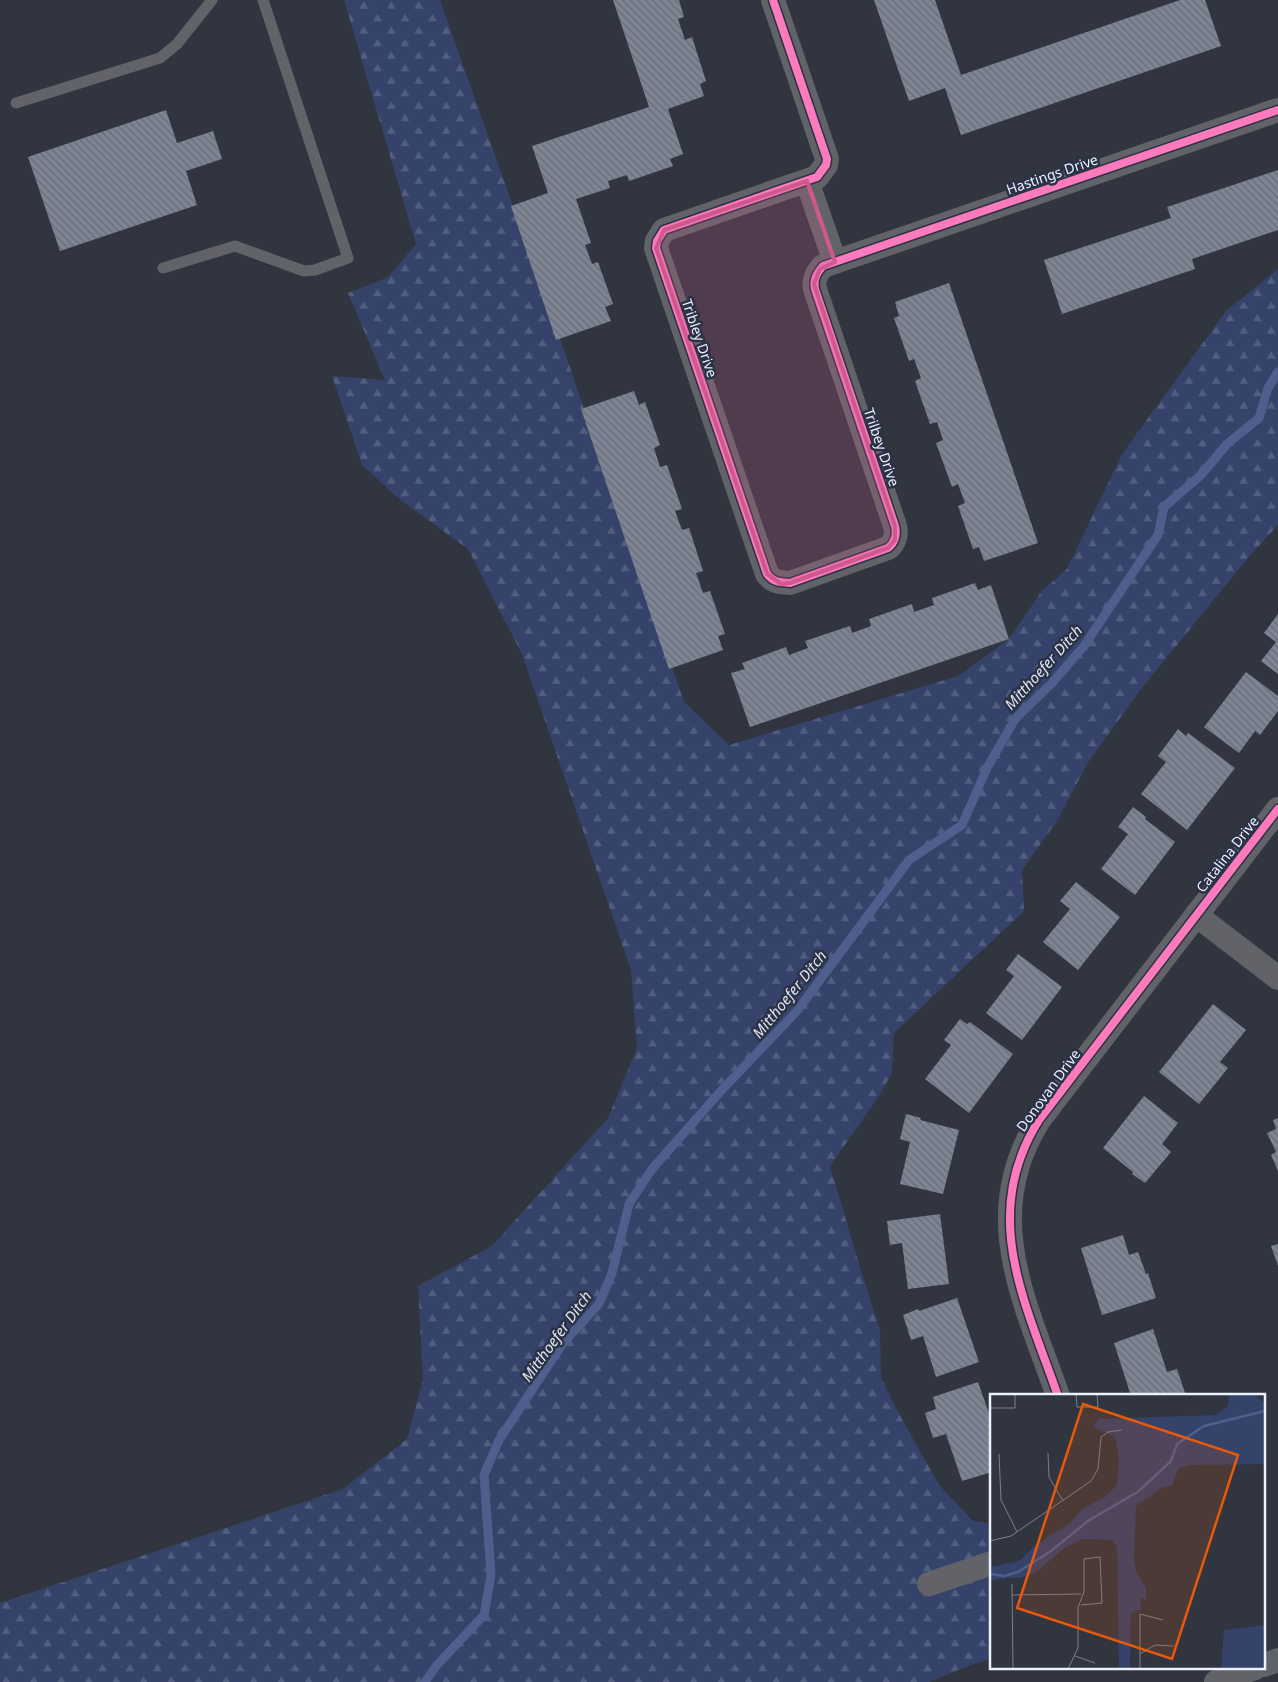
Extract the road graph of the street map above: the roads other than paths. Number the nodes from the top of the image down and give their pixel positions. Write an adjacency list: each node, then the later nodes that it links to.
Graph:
1 (212, 0): 4 (lane)
2 (263, 0): 8 (lane)
3 (773, 0): 6 (street)
4 (16, 103)
5 (1278, 110): 7 (street, Hastings Drive)
6 (807, 181): 7 (street); 9 (street, Tribley Drive)
7 (835, 262): 9 (street, Trilbey Drive)
8 (163, 268)
9 (790, 583)
10 (1278, 809): 11 (street, Catalina Drive)
11 (1196, 916): 12 (street); 13 (street, Donovan Drive)
12 (1278, 978)
13 (1057, 1394)
14 (990, 1564): 15 (street)
15 (929, 1584)
16 (1278, 1660): 17 (street)
17 (1266, 1664)
18 (1250, 1670): 19 (street)
19 (1216, 1682)

